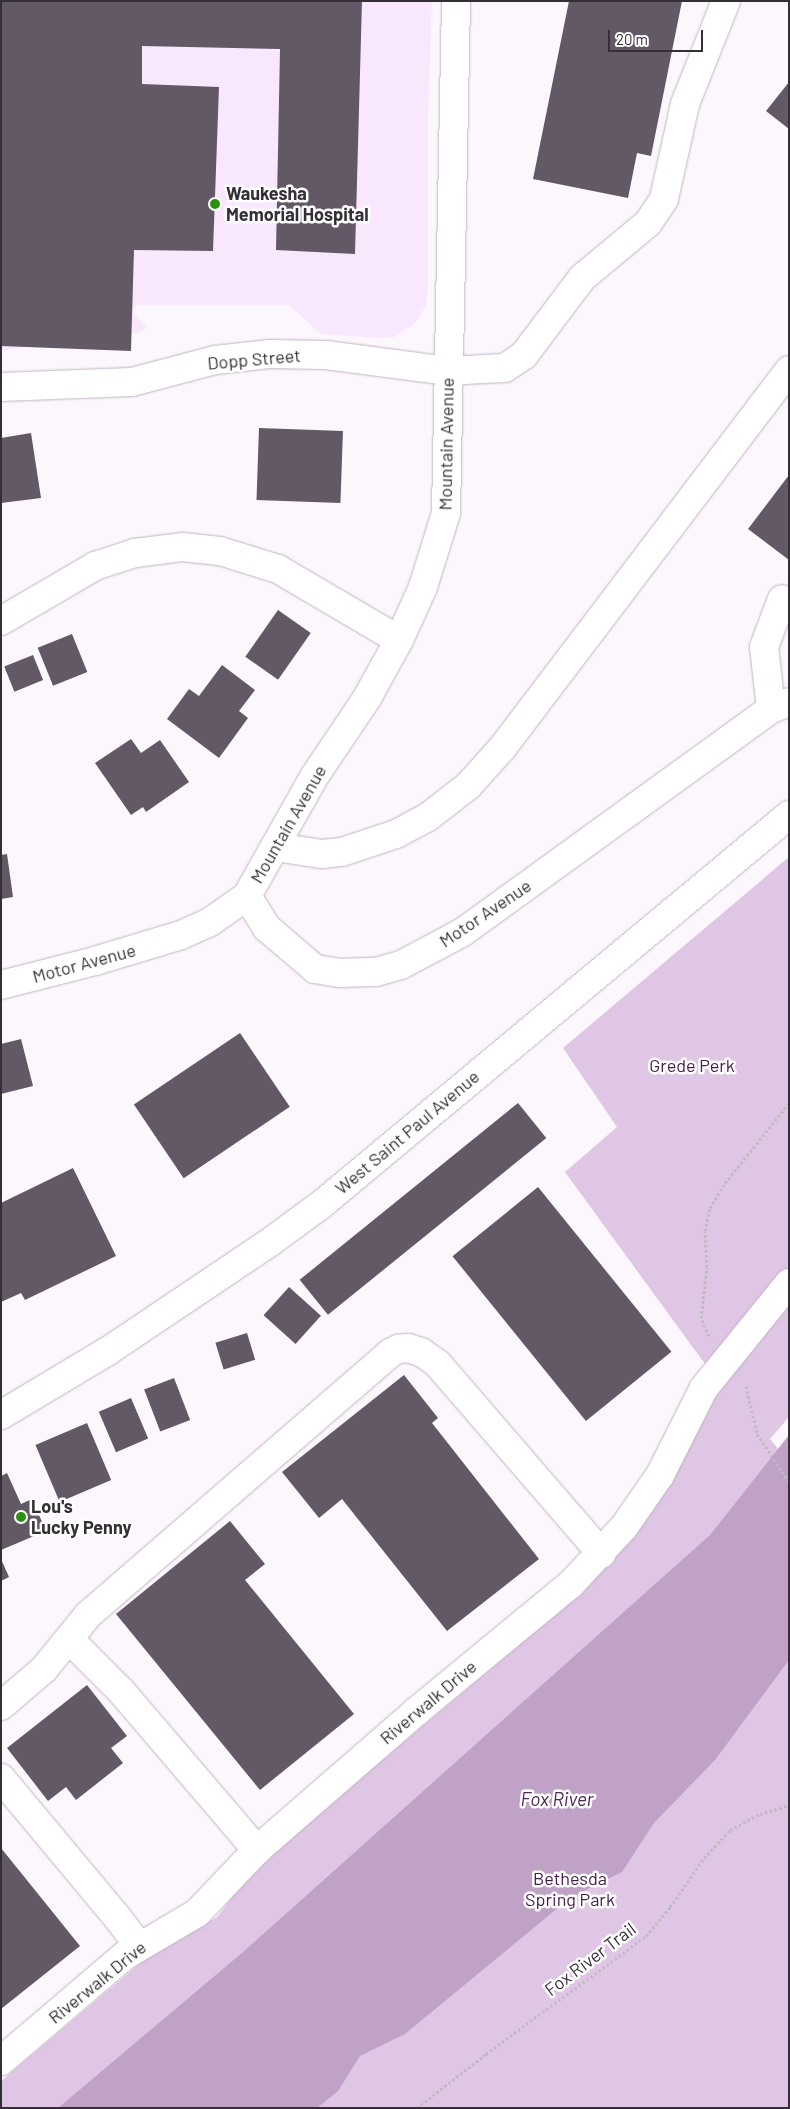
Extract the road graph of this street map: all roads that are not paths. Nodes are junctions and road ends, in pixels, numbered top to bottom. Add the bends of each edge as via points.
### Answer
1 (456, 1) edge
2 (726, 1) edge
3 (789, 370) edge
4 (447, 371) junction
5 (1, 387) edge
6 (782, 599) dead end
7 (1, 621) edge
8 (399, 640) junction
9 (780, 706) edge
10 (789, 815) edge
11 (275, 847) junction
12 (247, 896) junction
13 (1, 985) edge
14 (789, 1283) edge
15 (1, 1415) edge
16 (602, 1554) junction
17 (69, 1639) junction
18 (1, 1706) edge
19 (1, 1778) edge
20 (257, 1850) junction
21 (139, 1946) junction
22 (1, 2061) edge

1 - 4 street, Mountain Avenue
2 - 4 street, Dopp Street via 684,104 664,199 648,223 582,278 524,355 505,368
3 - 11 street via 504,747 468,786 428,817 396,834 342,852 322,854
4 - 5 street, Dopp Street via 326,355 270,354 215,360 132,382
4 - 8 street, Mountain Avenue via 446,513 423,587
6 - 9 street via 764,647
7 - 8 street via 96,566 135,553 182,547 220,551 278,569
8 - 11 street, Mountain Avenue via 367,698 314,777
9 - 12 street, Motor Avenue via 463,932 402,965 376,972 341,973 315,969 267,928
10 - 15 street, West Saint Paul Avenue via 315,1209 108,1351
11 - 12 street, Mountain Avenue
12 - 13 street, Motor Avenue via 210,922 181,935
14 - 16 street, Riverwalk Drive via 704,1388 660,1475
16 - 17 street via 437,1363 420,1352 398,1349 88,1615
16 - 20 street, Riverwalk Drive via 571,1584 418,1710
17 - 18 street via 38,1676
17 - 20 street via 122,1692
19 - 21 street
20 - 21 street, Riverwalk Drive via 197,1913
21 - 22 street, Riverwalk Drive

